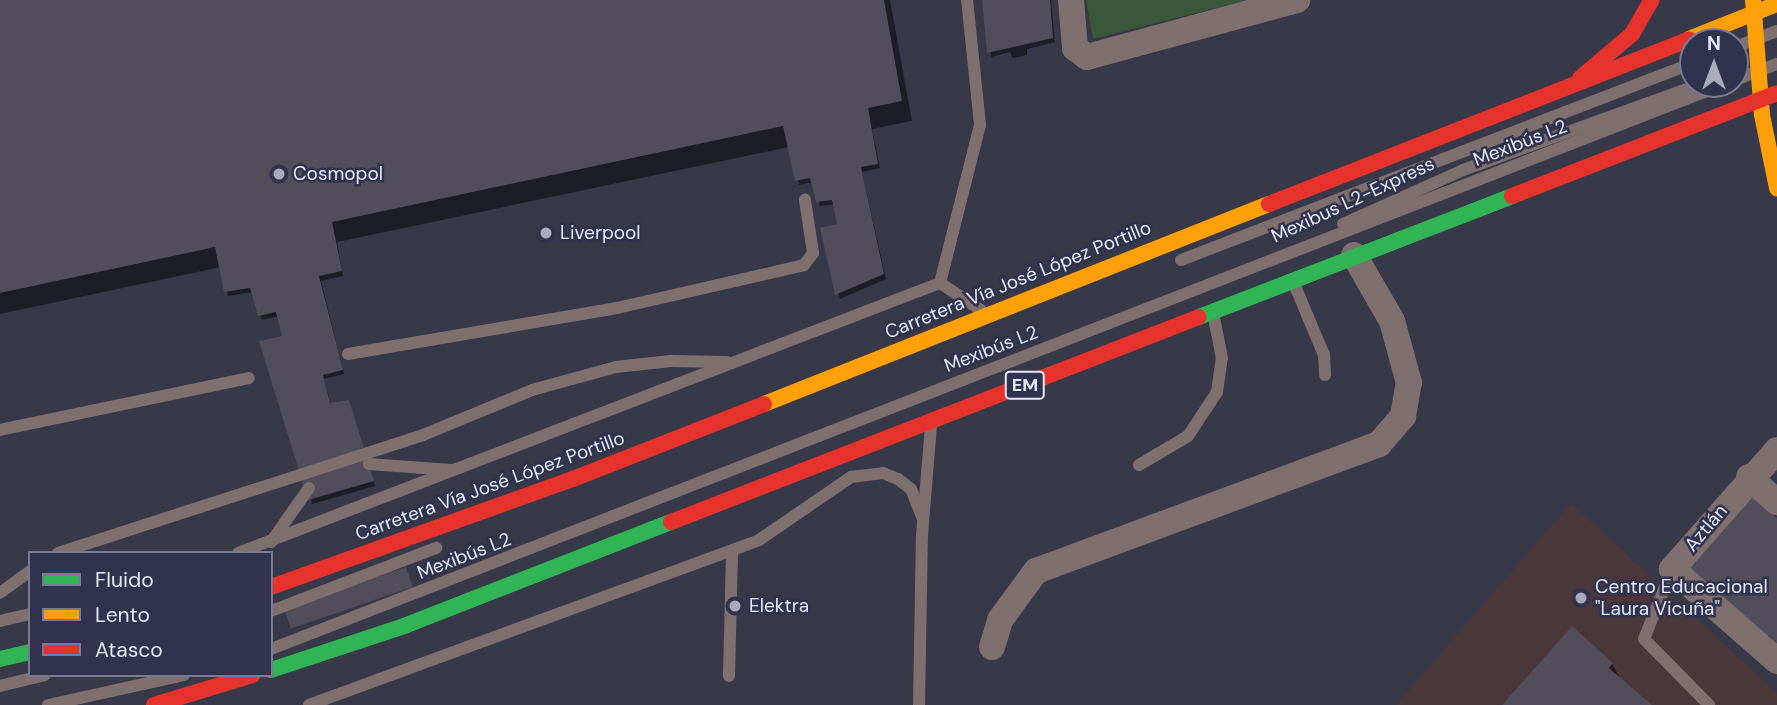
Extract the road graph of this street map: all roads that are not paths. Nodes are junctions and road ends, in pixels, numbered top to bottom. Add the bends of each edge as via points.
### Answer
1 (967, 0) edge
2 (1070, 0) edge
3 (1297, 0) edge
4 (1652, 0) edge
5 (1777, 4) edge
6 (1755, 6) edge
7 (1777, 32) edge
8 (1758, 39) junction
9 (1749, 42) edge
10 (1777, 64) edge
11 (1679, 67) edge
12 (1758, 72) junction
13 (1749, 74) edge
14 (1580, 78) junction
15 (1679, 92) edge
16 (1777, 93) edge
17 (1689, 98) edge
18 (1760, 99) junction
19 (1777, 188) edge
20 (805, 200) dead end
21 (1354, 255) junction
22 (1173, 263) dead end
23 (1258, 265) junction
24 (1292, 279) junction
25 (940, 283) junction
26 (1213, 310) junction
27 (989, 315) junction
28 (348, 354) dead end
29 (734, 362) junction
30 (1325, 375) dead end
31 (249, 378) dead end
32 (931, 422) junction
33 (0, 430) edge
34 (1777, 450) edge
35 (854, 452) junction
36 (369, 464) dead end
37 (1139, 465) dead end
38 (455, 471) junction
39 (1749, 477) junction
40 (600, 485) dead end
41 (837, 486) junction
42 (309, 488) dead end
43 (573, 495) dead end
44 (1777, 502) edge
45 (923, 519) junction
46 (456, 540) dead end
47 (271, 543) junction
48 (732, 550) junction
49 (64, 551) edge
50 (245, 551) edge
51 (1672, 569) junction
52 (28, 572) edge
53 (273, 586) edge
54 (0, 593) edge
55 (273, 610) edge
56 (28, 614) edge
57 (0, 621) edge
58 (992, 647) dead end
59 (273, 648) edge
60 (28, 652) edge
61 (0, 659) edge
62 (1777, 661) edge
63 (273, 669) edge
64 (729, 676) dead end
65 (37, 677) edge
66 (175, 677) edge
67 (246, 677) edge
68 (0, 686) edge
69 (48, 705) edge
70 (154, 705) edge
71 (309, 705) edge
72 (919, 705) edge
73 (1709, 705) edge

1 - 25 lane via 980,125
2 - 3 street via 1079,54 1087,57
4 - 14 main road via 1632,34
5 - 6 main road, Carretera Vía José López Portillo
6 - 8 main road
6 - 14 main road, Carretera Vía José López Portillo
7 - 8 lane
8 - 9 lane
8 - 12 main road
10 - 12 lane
11 - 22 lane, Mexibús L2
12 - 13 lane
12 - 18 main road
14 - 27 main road, Carretera Vía José López Portillo
15 - 23 lane, Mexibus L2-Express via 1463,170
16 - 18 main road, EM
17 - 23 lane, Mexibús L2
18 - 19 main road
18 - 21 main road, EM
20 - 28 lane via 813,253 804,265 617,308
21 - 24 main road, EM
21 - 58 street via 1392,321 1409,383 1404,416 1379,444 1036,571 1000,620
23 - 59 lane, Mexibús L2
24 - 26 main road, EM
24 - 30 lane via 1320,345
25 - 27 lane
25 - 29 lane
26 - 32 main road, EM
26 - 37 lane via 1223,358 1217,392 1188,436
27 - 53 main road, Carretera Vía José López Portillo via 573,479
29 - 38 lane
29 - 49 lane via 671,360 616,367 532,390 423,435
31 - 33 lane
32 - 35 main road, EM
32 - 45 lane
34 - 39 street, Aztlán
35 - 41 lane
35 - 63 main road, EM via 404,626
36 - 38 lane
38 - 47 lane
39 - 44 street
39 - 51 street, Aztlán
40 - 43 lane
41 - 45 lane via 866,472 883,473 911,489
41 - 48 lane via 759,540
42 - 47 lane
45 - 72 lane
46 - 55 lane, Mexibús L2
47 - 50 lane
48 - 64 lane
48 - 71 lane
51 - 62 street, Aztlán
51 - 73 lane via 1644,639
52 - 54 lane
56 - 57 lane
60 - 61 main road
65 - 68 lane
66 - 69 lane
67 - 70 main road

